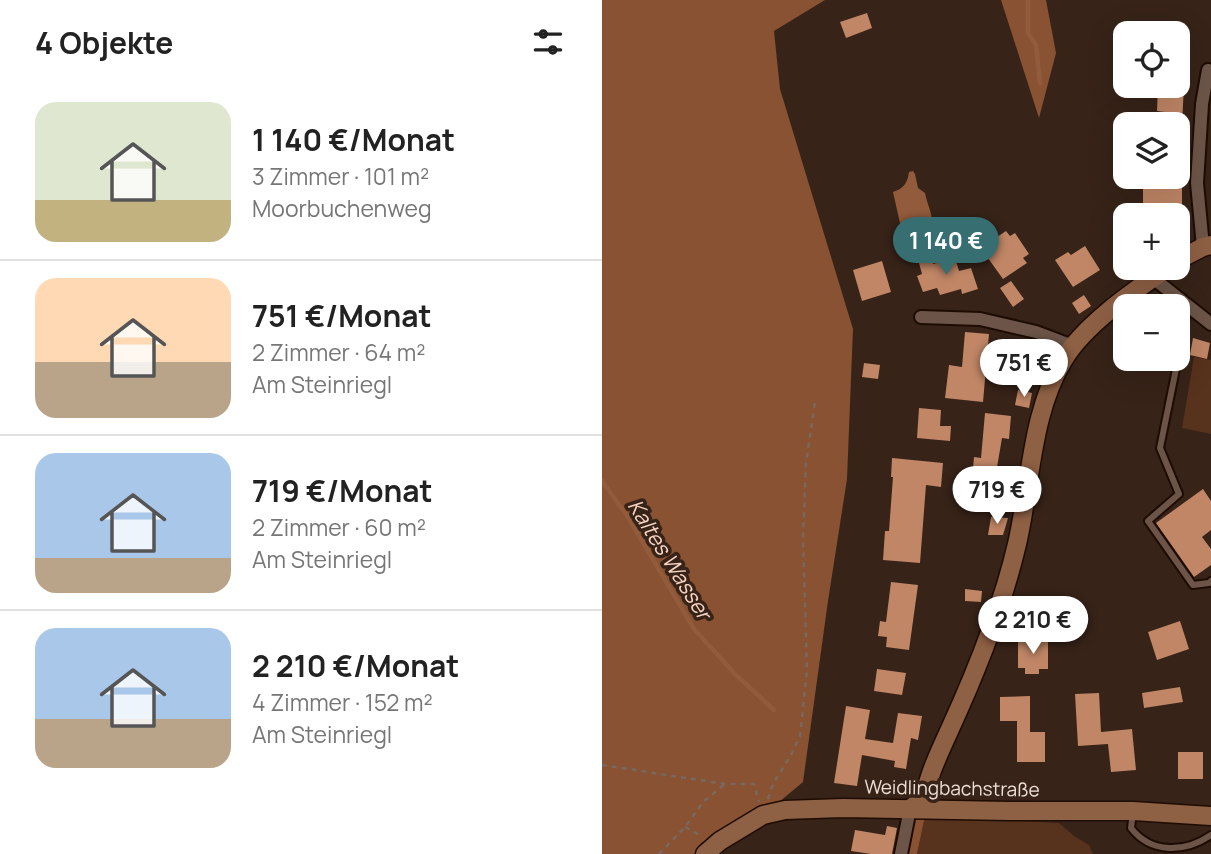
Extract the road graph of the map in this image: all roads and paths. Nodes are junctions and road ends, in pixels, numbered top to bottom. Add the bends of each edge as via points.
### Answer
1 (1208, 70) dead end
2 (1207, 246) edge
3 (1190, 254) edge
4 (1151, 280) edge
5 (1166, 280) edge
6 (1177, 294) edge
7 (1190, 308) edge
8 (921, 317) dead end
9 (1211, 324) edge
10 (1073, 346) junction
11 (1176, 371) edge
12 (815, 402) dead end
13 (1211, 581) edge
14 (602, 765) edge
15 (725, 783) junction
16 (910, 809) junction
17 (1133, 811) junction
18 (763, 815) junction
19 (1211, 816) edge
20 (1211, 835) edge
21 (659, 854) edge
22 (705, 854) edge
23 (901, 854) edge

1 - 2 street via 1197,183
2 - 3 street
4 - 10 street
5 - 6 street
7 - 9 street
8 - 10 street via 980,319
10 - 16 street via 1050,387 1040,421 1018,541 993,624 921,800
11 - 13 lane via 1160,447 1179,494 1148,521 1193,585
12 - 18 path via 806,463 807,670 800,736 773,783
14 - 15 path
15 - 18 path via 754,784
15 - 21 path
16 - 17 street, Weidlingbachstraße
16 - 18 street, Weidlingbachstraße via 785,810
16 - 23 street
17 - 19 street, Weidlingbachstraße
17 - 20 lane via 1131,828 1151,846 1178,848
18 - 22 street, Weidlingbachstraße

